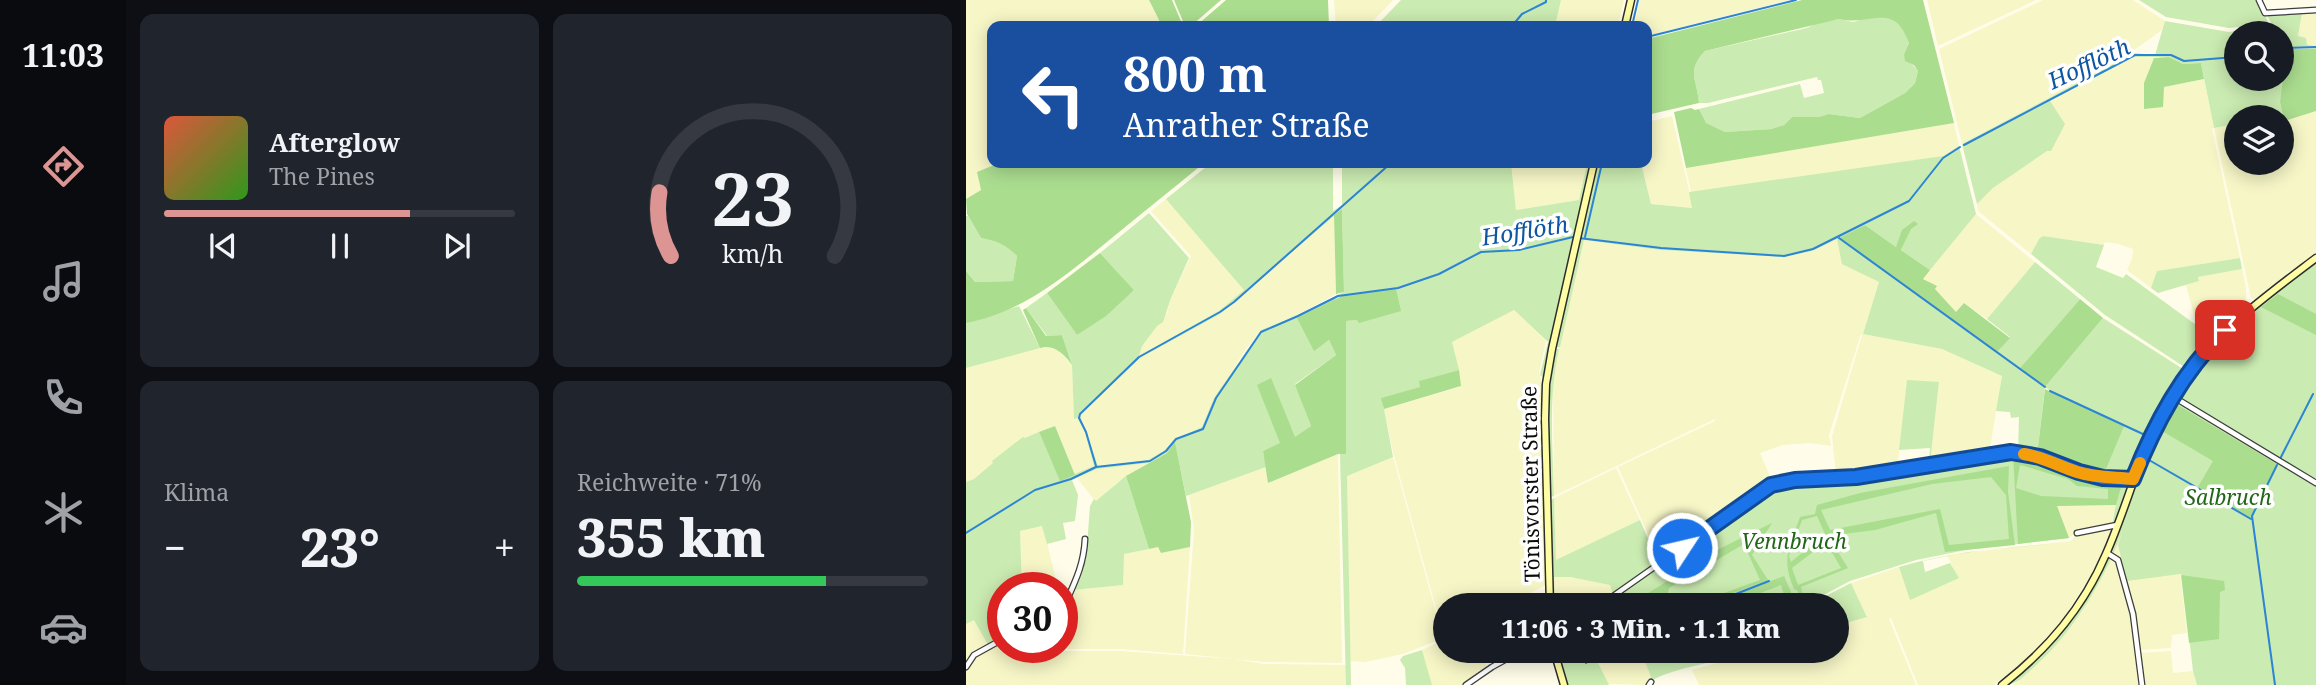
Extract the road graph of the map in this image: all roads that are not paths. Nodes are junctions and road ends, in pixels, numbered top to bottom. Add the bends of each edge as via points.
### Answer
1 (1631, 0) edge
2 (2259, 0) edge
3 (2316, 10) edge
4 (1626, 21) edge
5 (1593, 168) edge
6 (2316, 258) edge
7 (2172, 396) junction
8 (2133, 479) junction
9 (2316, 483) edge
10 (2117, 525) junction
11 (2077, 533) dead end
12 (1085, 539) dead end
13 (2107, 553) junction
14 (1078, 575) edge
15 (1550, 593) edge
16 (1618, 593) edge
17 (987, 648) edge
18 (1499, 663) edge
19 (1558, 663) edge
20 (966, 667) edge
21 (1466, 685) edge
22 (1564, 685) edge
23 (2002, 685) edge
24 (2142, 685) edge

1 - 4 main road
2 - 3 street via 2265,13
5 - 15 main road, Tönisvorster Straße via 1549,362 1545,399
6 - 7 main road via 2225,330
7 - 8 main road
7 - 9 street
8 - 10 main road
8 - 16 street via 2103,478 2011,452 1856,477 1771,485
10 - 11 street
10 - 13 main road
12 - 14 street
13 - 23 main road via 2074,614
13 - 24 street via 2121,568 2133,614
17 - 20 street
18 - 21 street
19 - 22 main road

